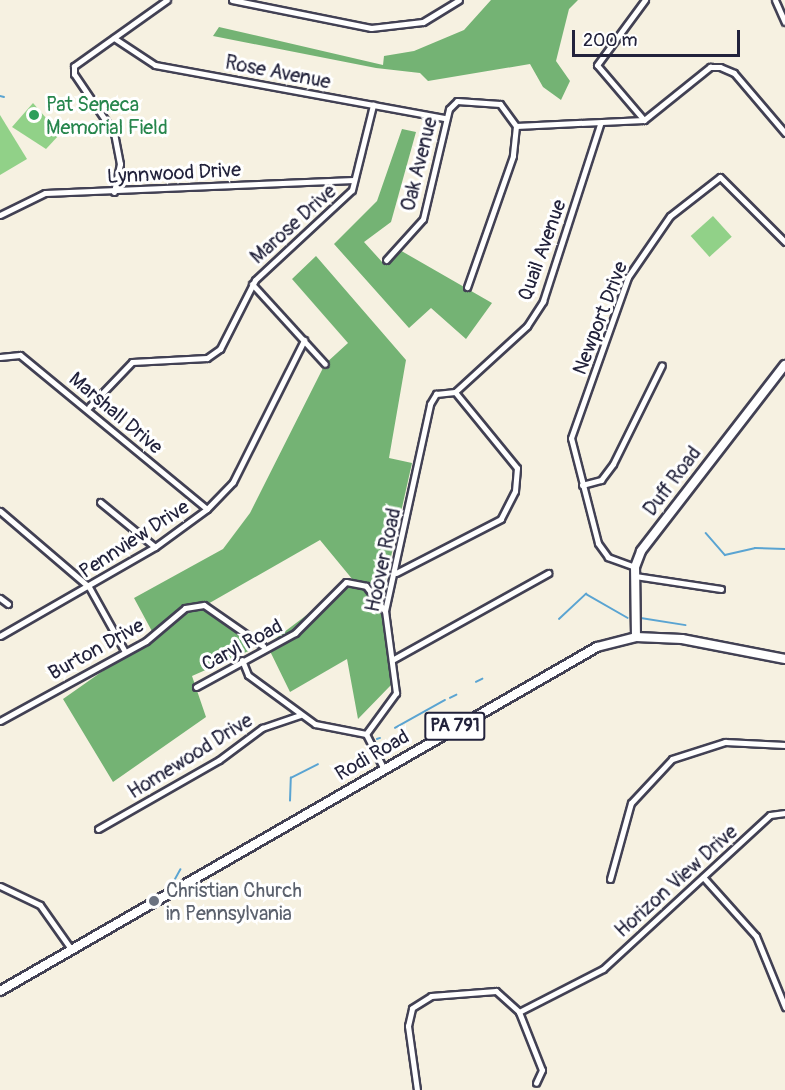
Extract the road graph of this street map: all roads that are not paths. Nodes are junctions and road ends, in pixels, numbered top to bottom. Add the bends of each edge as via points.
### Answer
1 (167, 0) edge
2 (232, 0) edge
3 (459, 0) edge
4 (645, 0) edge
5 (775, 0) edge
6 (785, 22) edge
7 (114, 38) junction
8 (373, 105) junction
9 (444, 118) junction
10 (644, 120) junction
11 (600, 124) junction
12 (516, 126) junction
13 (785, 133) edge
14 (354, 180) junction
15 (114, 192) junction
16 (0, 215) edge
17 (785, 242) edge
18 (386, 260) dead end
19 (252, 284) junction
20 (467, 287) dead end
21 (304, 340) junction
22 (0, 357) edge
23 (325, 364) dead end
24 (662, 365) dead end
25 (785, 365) edge
26 (455, 392) junction
27 (89, 407) junction
28 (582, 485) junction
29 (100, 502) dead end
30 (207, 509) junction
31 (0, 511) edge
32 (155, 548) junction
33 (635, 567) junction
34 (396, 573) junction
35 (548, 573) dead end
36 (635, 576) junction
37 (89, 587) junction
38 (721, 589) dead end
39 (0, 598) edge
40 (8, 604) dead end
41 (385, 612) junction
42 (0, 636) edge
43 (636, 637) junction
44 (263, 646) junction
45 (124, 650) junction
46 (785, 658) edge
47 (242, 660) junction
48 (392, 660) junction
49 (196, 687) dead end
50 (300, 715) junction
51 (0, 720) edge
52 (366, 734) junction
53 (785, 745) edge
54 (383, 768) junction
55 (785, 813) edge
56 (98, 829) dead end
57 (703, 877) junction
58 (610, 879) dead end
59 (0, 886) edge
60 (71, 949) junction
61 (0, 992) edge
62 (785, 1007) edge
63 (519, 1012) junction
64 (536, 1083) dead end
65 (417, 1090) edge

1 - 7 street
2 - 3 street via 371,28 423,22
4 - 10 street via 597,65
5 - 6 street
7 - 8 street, Rose Avenue via 155,65
7 - 15 street via 81,59 74,74 114,133 120,164
8 - 9 street, Rose Avenue
8 - 14 street, Marose Drive
9 - 12 street, Oak Avenue via 457,101 484,101 500,104
9 - 18 street, Oak Avenue via 423,219
10 - 11 street
10 - 13 street via 710,67 720,67 734,73
11 - 12 street
11 - 26 street, Quail Avenue via 543,301 527,326
12 - 20 street via 513,156
14 - 15 street, Lynnwood Drive
14 - 19 street, Marose Drive via 348,196
15 - 16 street, Lynnwood Drive via 45,193
17 - 28 street, Newport Drive via 720,177 670,216 628,277 571,438
19 - 21 street
19 - 27 street, Marose Drive via 216,352 207,357 132,362
21 - 23 street
21 - 30 street, Pennview Drive via 232,482
22 - 27 street, Marshall Drive via 20,355
24 - 28 street via 614,464 601,480
25 - 33 street, Duff Road via 706,463
26 - 34 street, Hoover Road via 446,391 430,404
26 - 34 street via 517,468 515,491 501,519
27 - 30 street, Marshall Drive
28 - 33 street, Newport Drive via 602,550
29 - 32 street
30 - 32 street, Pennview Drive
31 - 37 street
32 - 37 street, Pennview Drive
33 - 36 street
34 - 41 street, Hoover Road
35 - 48 street
36 - 38 street
36 - 43 street
37 - 42 street, Pennview Drive
37 - 45 street
39 - 40 street
41 - 44 street, Caryl Road via 372,592 353,580 333,591 295,633
41 - 48 street, Hoover Road
43 - 46 main road, Rodi Road / PA 791 via 682,639
43 - 54 main road, Rodi Road / PA 791 via 572,659
44 - 45 street, Burton Drive via 204,604 184,608 146,641
44 - 47 street, Caryl Road
45 - 51 street, Burton Drive
47 - 49 street, Caryl Road
47 - 50 street via 248,675
48 - 52 street, Hoover Road via 396,693
50 - 52 street via 329,729
50 - 56 street, Homewood Drive via 262,728 219,760
52 - 54 street
53 - 58 street via 725,742 672,759 631,803
54 - 60 main road, Rodi Road / PA 791
55 - 57 street, Horizon View Drive via 771,815
57 - 62 street via 756,936
57 - 63 street, Horizon View Drive via 603,969
59 - 60 street via 40,905
60 - 61 main road, Rodi Road / PA 791
63 - 64 street via 542,1070
63 - 65 street via 496,992 431,996 412,1008 408,1026

